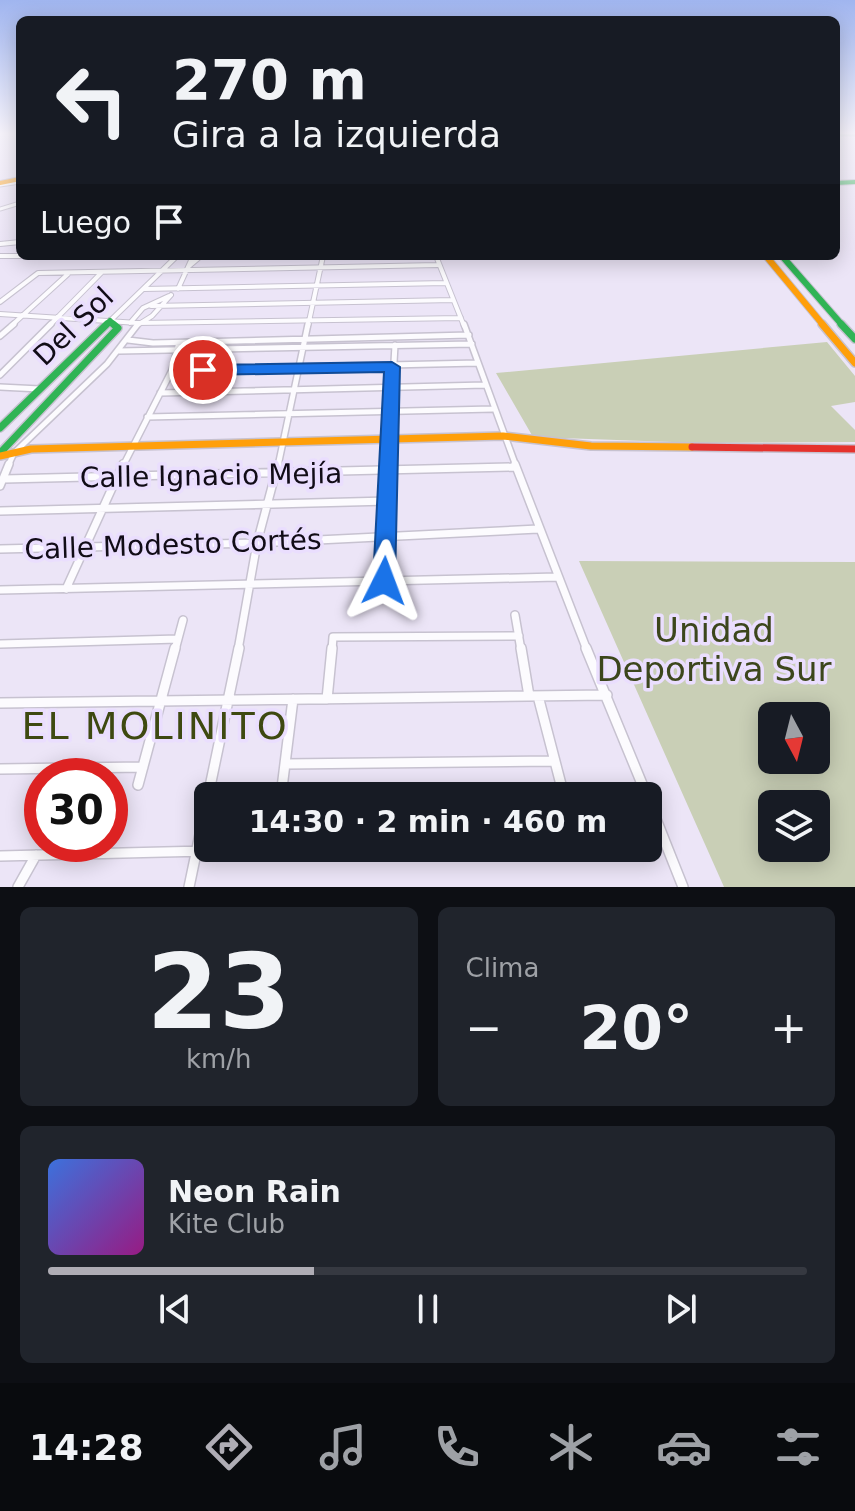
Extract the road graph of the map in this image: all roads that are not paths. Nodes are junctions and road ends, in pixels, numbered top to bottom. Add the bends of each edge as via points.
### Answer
1 (173, 260) edge
2 (322, 260) edge
3 (437, 260) edge
4 (769, 260) edge
5 (786, 260) edge
6 (187, 264) edge
7 (438, 265) junction
8 (320, 269) junction
9 (161, 271) junction
10 (69, 273) junction
11 (101, 273) junction
12 (446, 283) junction
13 (316, 285) junction
14 (179, 288) junction
15 (144, 289) junction
16 (171, 295) junction
17 (453, 300) junction
18 (0, 302) edge
19 (312, 303) junction
20 (163, 305) junction
21 (151, 306) junction
22 (0, 314) edge
23 (22, 316) junction
24 (57, 318) junction
25 (461, 318) junction
26 (110, 321) junction
27 (308, 321) junction
28 (130, 323) junction
29 (138, 323) junction
30 (469, 335) junction
31 (0, 336) edge
32 (855, 339) edge
33 (128, 340) junction
34 (153, 343) junction
35 (303, 343) junction
36 (472, 344) junction
37 (178, 345) junction
38 (395, 345) junction
39 (162, 348) junction
40 (119, 351) junction
41 (478, 363) junction
42 (855, 363) edge
43 (392, 367) junction
44 (172, 370) junction
45 (297, 370) junction
46 (0, 375) edge
47 (485, 385) junction
48 (0, 387) edge
49 (40, 389) junction
50 (390, 389) junction
51 (293, 391) junction
52 (160, 393) junction
53 (493, 409) junction
54 (390, 413) junction
55 (288, 415) junction
56 (147, 417) junction
57 (0, 428) edge
58 (503, 436) junction
59 (391, 440) junction
60 (283, 443) junction
61 (132, 446) junction
62 (855, 449) edge
63 (14, 453) junction
64 (0, 454) edge
65 (514, 467) junction
66 (389, 471) junction
67 (276, 474) junction
68 (117, 477) junction
69 (2, 483) edge
70 (388, 501) junction
71 (265, 506) junction
72 (0, 511) edge
73 (102, 511) junction
74 (538, 529) junction
75 (386, 538) junction
76 (257, 543) junction
77 (85, 547) junction
78 (0, 549) edge
79 (557, 577) junction
80 (384, 581) junction
81 (252, 584) junction
82 (66, 589) junction
83 (0, 591) edge
84 (515, 615) dead end
85 (183, 620) dead end
86 (519, 636) junction
87 (178, 639) junction
88 (0, 644) edge
89 (607, 695) junction
90 (533, 696) junction
91 (293, 699) junction
92 (327, 699) junction
93 (226, 700) junction
94 (161, 701) junction
95 (0, 703) edge
96 (554, 761) junction
97 (285, 764) junction
98 (143, 767) junction
99 (0, 769) edge
100 (210, 782) edge
101 (283, 782) edge
102 (560, 782) edge
103 (641, 782) edge
104 (138, 785) dead end
105 (662, 835) edge
106 (665, 842) joint
107 (194, 850) edge
108 (128, 852) edge
109 (24, 855) edge
110 (0, 856) edge
111 (194, 861) edge
112 (32, 862) edge
113 (18, 887) edge
114 (189, 887) edge
115 (683, 887) edge

1 - 9 street, Del Sol
2 - 8 street
3 - 7 street
4 - 42 main road
5 - 32 main road
6 - 8 street
6 - 9 street
6 - 14 street
7 - 8 street
7 - 12 street
8 - 13 street
9 - 11 street
9 - 15 street, Del Sol
10 - 11 street
10 - 18 street via 36,273
10 - 23 street
11 - 24 street
12 - 13 street
12 - 17 street
13 - 14 street
13 - 19 street
14 - 15 street
14 - 16 street
15 - 26 street, Del Sol
16 - 20 street
16 - 21 street
17 - 19 street
17 - 25 street
19 - 20 street
19 - 27 street
20 - 21 street
20 - 29 street
21 - 28 street via 137,312
22 - 23 street
23 - 24 street
23 - 31 street
24 - 26 street
24 - 46 street
25 - 27 street
25 - 30 street
26 - 28 street
26 - 49 main road, Del Sol
26 - 64 main road via 118,328
27 - 29 street
27 - 35 street
28 - 29 street
29 - 33 street
30 - 35 street
30 - 36 street
33 - 34 street
33 - 40 street
34 - 37 street
34 - 39 street
35 - 37 street
35 - 38 street
35 - 45 street
36 - 38 street
36 - 41 street
37 - 39 street
37 - 44 street
38 - 43 street
39 - 40 street
40 - 63 street
41 - 43 street
41 - 47 street
43 - 45 street
43 - 50 street
44 - 45 street
44 - 52 street
45 - 51 street
47 - 50 street
47 - 53 street
48 - 49 street
49 - 57 main road, Del Sol
50 - 51 street
50 - 54 street
51 - 52 street
51 - 55 street
52 - 56 street
53 - 54 street
53 - 58 street
54 - 55 street
54 - 59 street
55 - 56 street
55 - 60 street
56 - 61 street
58 - 59 main road
58 - 62 main road via 591,446
58 - 65 street
59 - 60 main road
59 - 66 street
60 - 61 main road
60 - 67 street
61 - 63 main road
61 - 68 street
63 - 64 main road
63 - 69 street
65 - 66 street, Calle Ignacio Mejía
65 - 74 street
66 - 67 street, Calle Ignacio Mejía
66 - 70 street
67 - 68 street, Calle Ignacio Mejía
67 - 71 street
68 - 69 street, Calle Ignacio Mejía
68 - 73 street
70 - 71 street
70 - 75 street
71 - 73 street
71 - 76 street
72 - 73 street
73 - 77 street
74 - 75 street, Calle Modesto Cortés
74 - 79 street
75 - 76 street, Calle Modesto Cortés
75 - 80 street
76 - 77 street, Calle Modesto Cortés
76 - 81 street
77 - 78 street, Calle Modesto Cortés
77 - 82 street
79 - 80 street
79 - 89 street
80 - 81 street
81 - 82 street
81 - 93 street
82 - 83 street
84 - 86 street
85 - 87 street
86 - 90 street
86 - 92 street via 333,637
87 - 88 street
87 - 94 street
89 - 90 street
89 - 103 street
90 - 92 street
90 - 96 street
91 - 92 street
91 - 93 street
91 - 97 street
93 - 94 street
93 - 100 street
94 - 95 street
94 - 98 street
96 - 97 street
96 - 102 street
97 - 101 street
98 - 99 street
98 - 104 street
105 - 106 street
106 - 115 street
107 - 108 street
109 - 110 street
111 - 114 street
112 - 113 street

